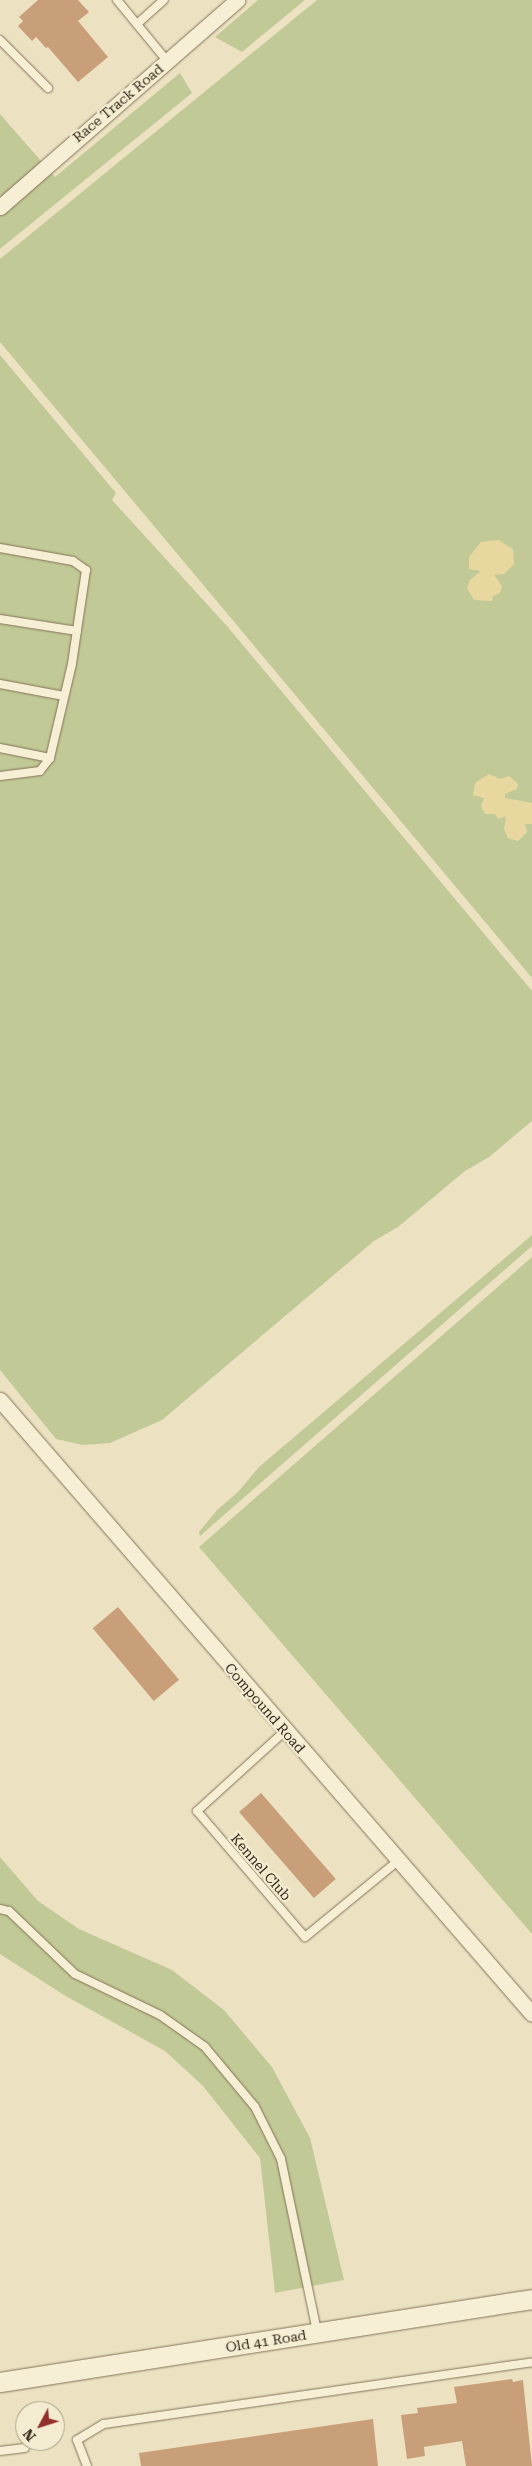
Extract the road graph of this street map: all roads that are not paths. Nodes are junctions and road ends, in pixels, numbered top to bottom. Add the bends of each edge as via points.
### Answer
1 (117, 0) edge
2 (164, 0) edge
3 (237, 0) edge
4 (137, 24) junction
5 (0, 40) edge
6 (168, 62) junction
7 (48, 88) dead end
8 (0, 207) edge
9 (0, 548) edge
10 (0, 619) edge
11 (77, 631) junction
12 (0, 684) edge
13 (64, 696) junction
14 (0, 748) edge
15 (50, 758) junction
16 (0, 776) edge
17 (0, 1400) edge
18 (285, 1731) junction
19 (398, 1860) junction
20 (0, 1909) edge
21 (532, 2014) edge
22 (532, 2299) edge
23 (318, 2334) junction
24 (532, 2362) edge
25 (0, 2382) edge
26 (15, 2449) edge
27 (0, 2451) edge
28 (87, 2466) edge

1 - 4 lane
2 - 4 lane
3 - 6 street, Race Track Road
4 - 6 lane
5 - 7 lane
6 - 8 street, Race Track Road via 89,126
9 - 11 lane via 73,561 86,570
10 - 11 lane
11 - 13 lane
12 - 13 lane
13 - 15 lane
14 - 15 lane
15 - 16 lane via 40,771
17 - 18 street, Compound Road
18 - 19 street, Compound Road
18 - 19 lane, Kennel Club via 197,1811 305,1938
19 - 21 street, Compound Road
20 - 23 lane via 9,1911 75,1974 160,2015 205,2047 255,2107 281,2159
22 - 23 street, Old 41 Road
23 - 25 street, Old 41 Road
24 - 28 lane via 104,2424 77,2440
26 - 27 lane

